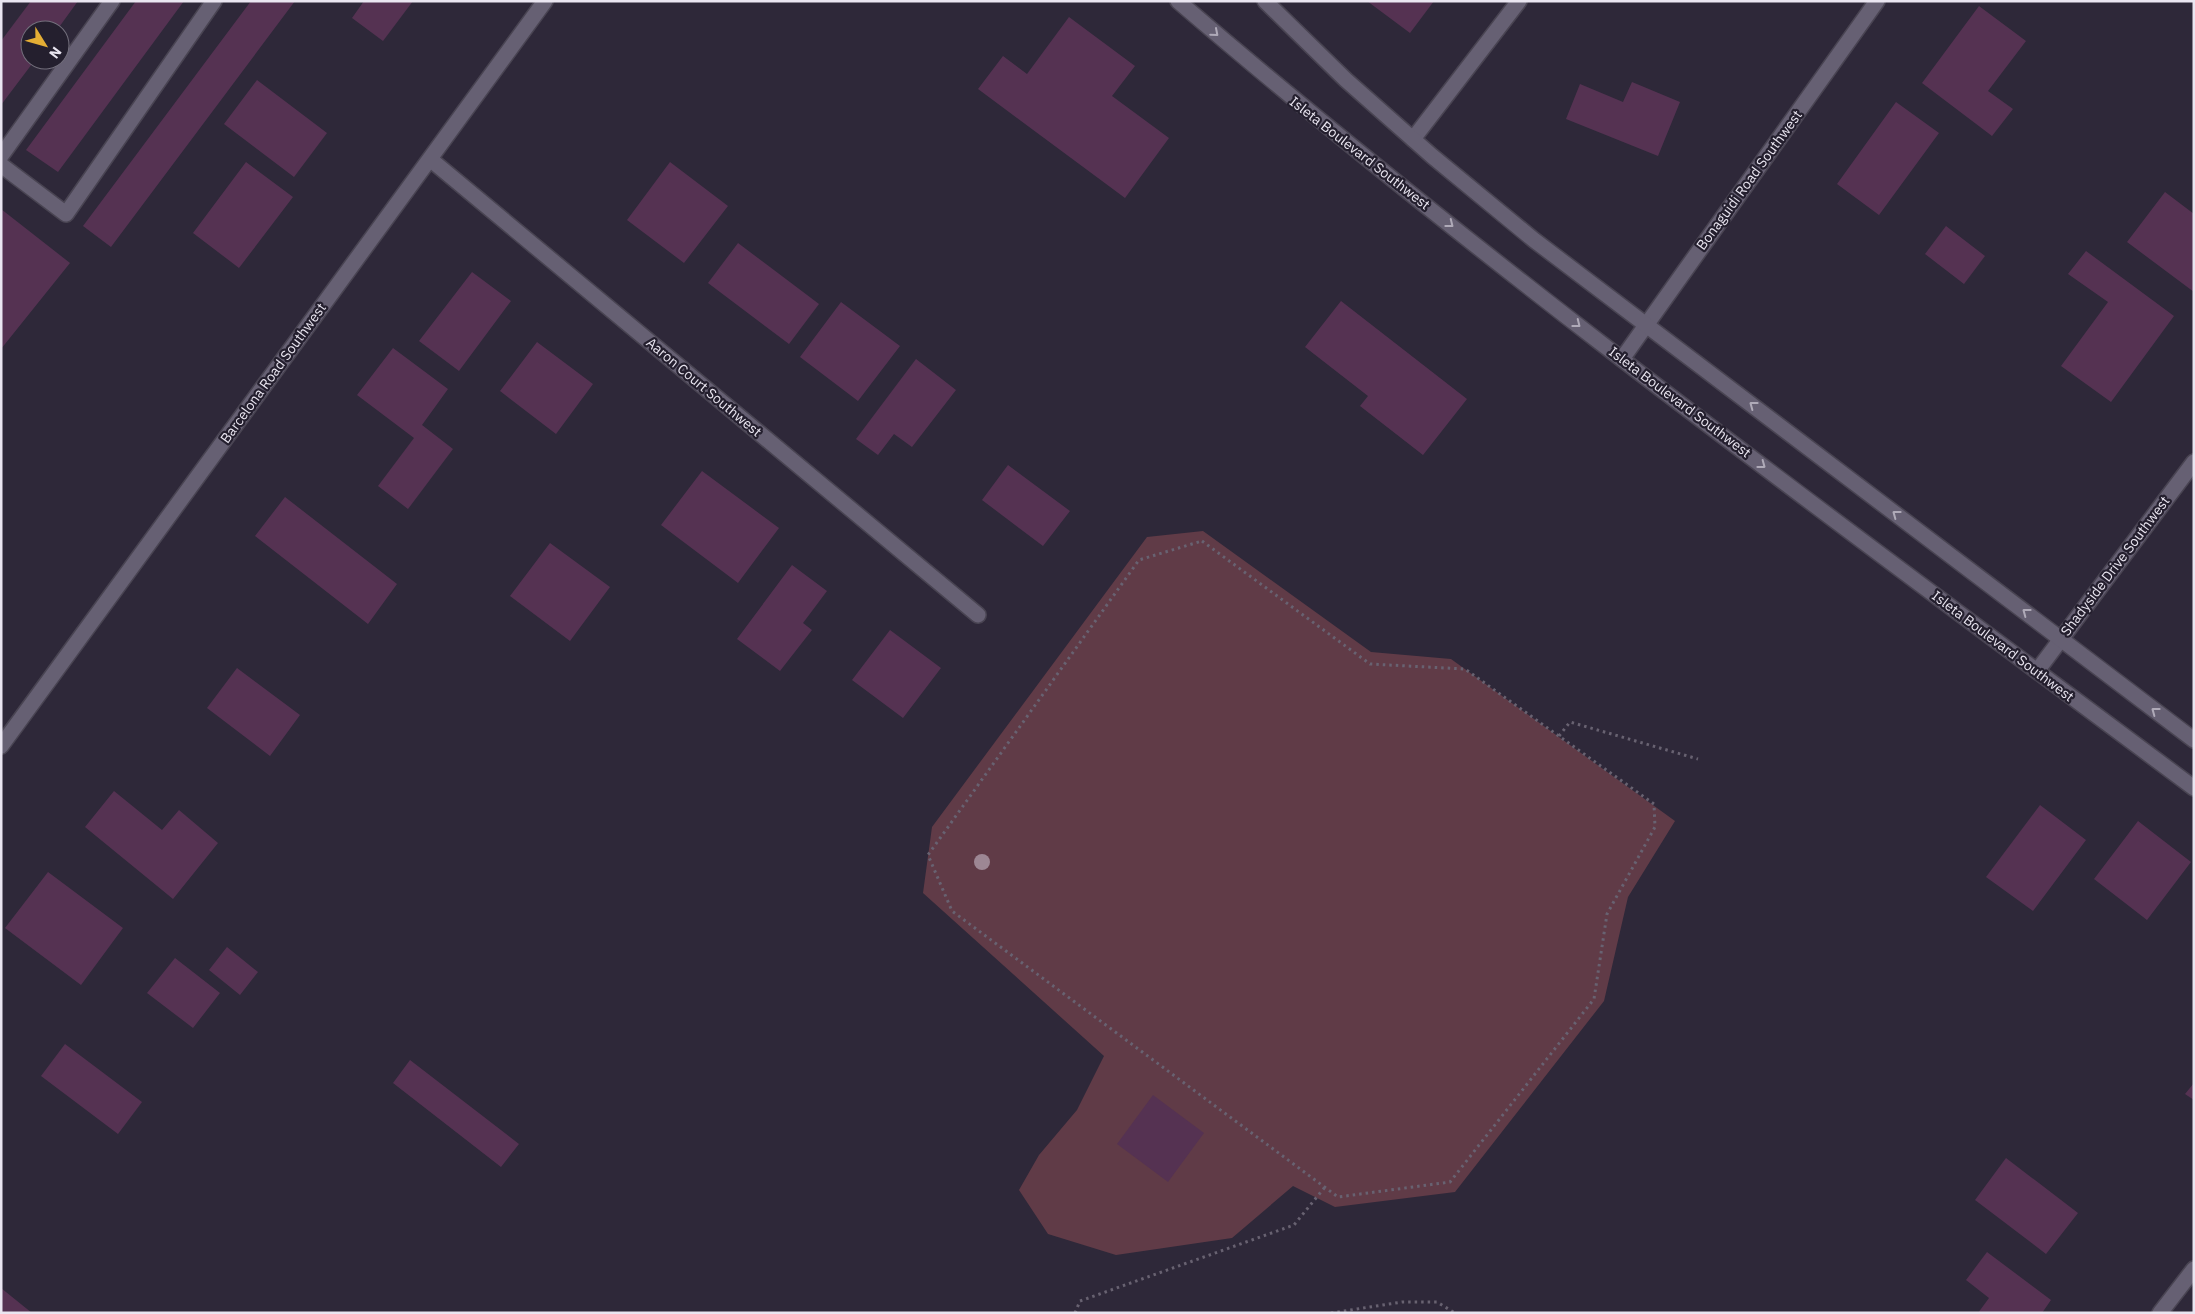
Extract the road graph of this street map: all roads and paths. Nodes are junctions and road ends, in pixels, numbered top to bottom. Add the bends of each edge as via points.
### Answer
1 (112, 1) edge
2 (214, 1) edge
3 (545, 1) edge
4 (1178, 1) edge
5 (1265, 1) edge
6 (1520, 1) edge
7 (1877, 1) edge
8 (1413, 139) junction
9 (1, 156) edge
10 (430, 159) junction
11 (1, 164) edge
12 (1646, 324) junction
13 (1622, 359) junction
14 (2194, 462) edge
15 (978, 615) dead end
16 (2061, 639) junction
17 (2037, 671) junction
18 (1559, 736) junction
19 (2194, 740) edge
20 (1, 746) edge
21 (1698, 759) dead end
22 (2194, 788) edge
23 (1325, 1187) junction
24 (2194, 1269) edge
25 (1075, 1313) edge
26 (1331, 1313) edge
27 (1455, 1313) edge
28 (2160, 1313) edge

1 - 9 main road
2 - 11 main road via 66,214
3 - 10 main road, Barcelona Road Southwest
4 -> 13 main road, Isleta Boulevard Southwest via 1288,96
5 - 8 main road via 1346,80
6 - 8 main road
7 - 12 main road, Bonaguidi Road Southwest
8 - 12 main road via 1534,240
10 - 15 main road, Aaron Court Southwest
10 - 20 main road, Barcelona Road Southwest
12 - 13 main road, Bonaguidi Road Southwest
16 -> 12 main road
13 -> 17 main road, Isleta Boulevard Southwest
14 - 16 main road, Shadyside Drive Southwest
16 - 17 main road, Shadyside Drive Southwest
19 -> 16 main road
17 - 22 main road, Isleta Boulevard Southwest
18 - 21 path via 1570,722
18 - 23 path via 1654,804 1655,827 1607,914 1594,999 1450,1182 1338,1197
18 - 23 path via 1465,669 1370,664 1202,541 1139,560 928,855 952,911
23 - 25 path via 1294,1225 1080,1301
24 - 28 main road
26 - 27 path via 1402,1302 1437,1302

